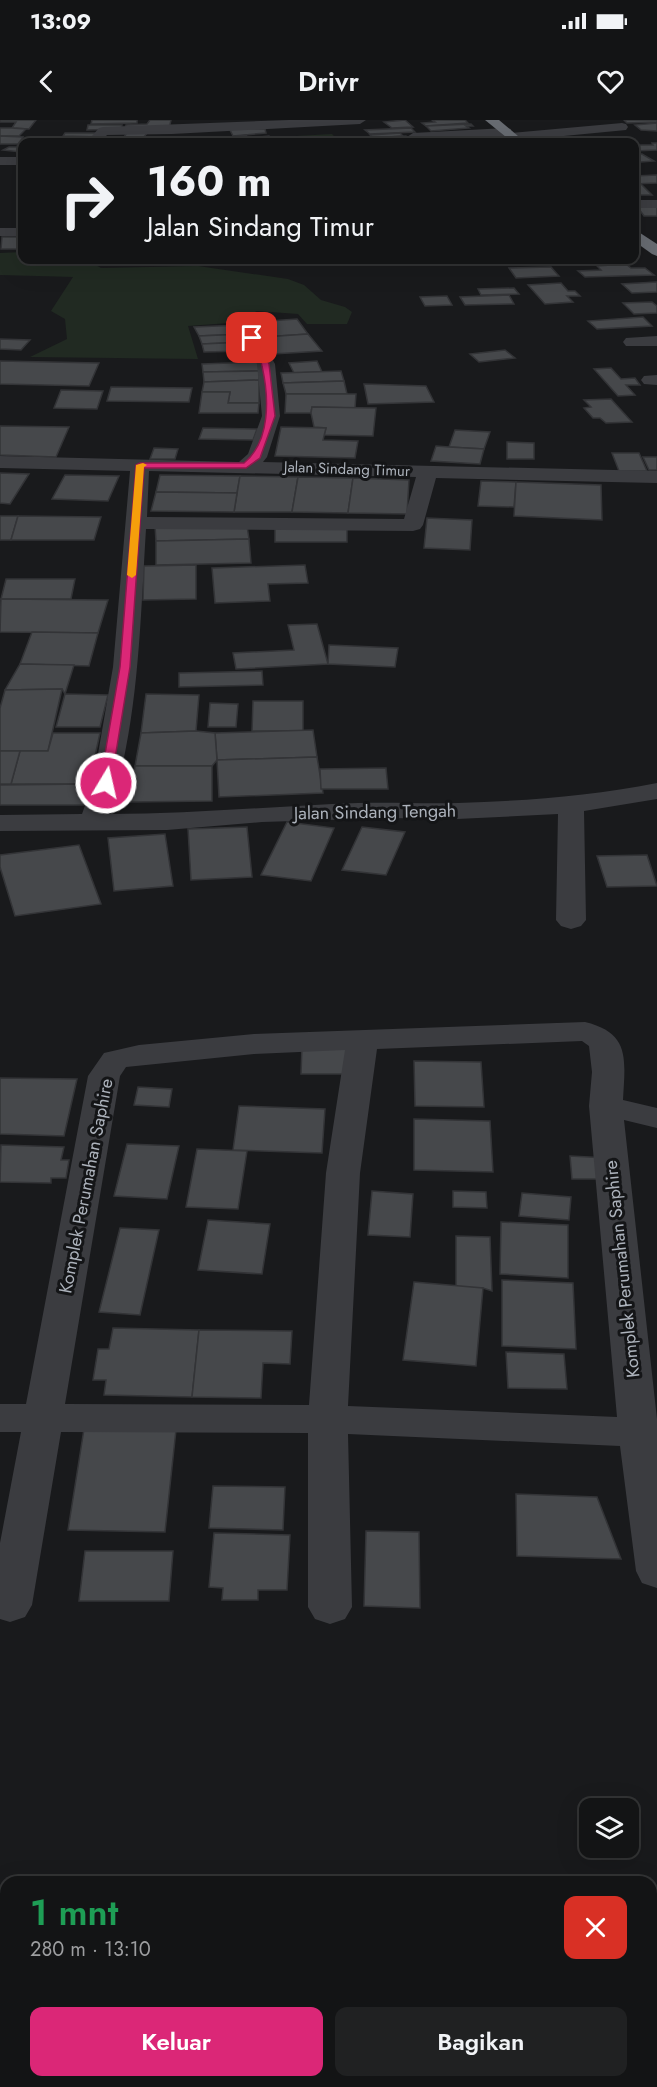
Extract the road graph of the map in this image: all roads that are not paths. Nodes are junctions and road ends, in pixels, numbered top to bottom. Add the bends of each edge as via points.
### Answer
1 (147, 120) edge
2 (360, 120) edge
3 (491, 120) edge
4 (269, 124) junction
5 (622, 127) dead end
6 (123, 131) junction
7 (556, 134) junction
8 (512, 137) edge
9 (98, 138) edge
10 (276, 138) edge
11 (414, 138) edge
12 (598, 138) edge
13 (0, 161) edge
14 (18, 161) edge
15 (639, 204) edge
16 (657, 204) edge
17 (0, 232) edge
18 (18, 232) edge
19 (639, 237) edge
20 (655, 248) edge
21 (252, 338) dead end
22 (657, 341) edge
23 (632, 342) dead end
24 (0, 462) edge
25 (140, 465) junction
26 (246, 466) junction
27 (428, 471) junction
28 (657, 477) edge
29 (136, 523) junction
30 (657, 791) edge
31 (571, 805) junction
32 (93, 821) junction
33 (0, 823) edge
34 (571, 920) dead end
35 (363, 1038) junction
36 (606, 1106) junction
37 (657, 1118) edge
38 (0, 1418) edge
39 (45, 1418) junction
40 (328, 1419) junction
41 (648, 1432) edge
42 (657, 1571) edge
43 (10, 1605) dead end
44 (330, 1607) dead end

1 - 6 street via 145,124 124,124
2 - 4 street
3 - 8 highway
4 - 6 street
4 - 10 street
5 - 7 street
6 - 9 street via 103,131
7 - 8 street
7 - 12 street
8 - 11 street
13 - 14 street
15 - 16 street
17 - 18 street
19 - 20 highway
21 - 26 street via 266,364 271,416 257,457
22 - 23 street
24 - 25 street, Jalan Sindang Timur
25 - 26 street, Jalan Sindang Timur
25 - 29 street
26 - 27 street, Jalan Sindang Timur
27 - 28 street, Jalan Sindang Timur
27 - 29 street via 413,525
29 - 32 street via 125,667 106,783
30 - 31 street, Jalan Sindang Tengah
31 - 32 street, Jalan Sindang Tengah via 262,814 167,822
31 - 34 street
32 - 33 street, Jalan Sindang Tengah
35 - 36 street, Komplek Perumahan Saphire via 585,1031 603,1041 608,1074
35 - 39 street, Komplek Perumahan Saphire via 254,1044 115,1060 104,1076
35 - 40 street via 343,1173
36 - 37 street
36 - 41 street, Komplek Perumahan Saphire
38 - 39 street
39 - 40 street
39 - 43 street, Komplek Perumahan Saphire
40 - 41 street
40 - 44 street
41 - 42 street, Komplek Perumahan Saphire

